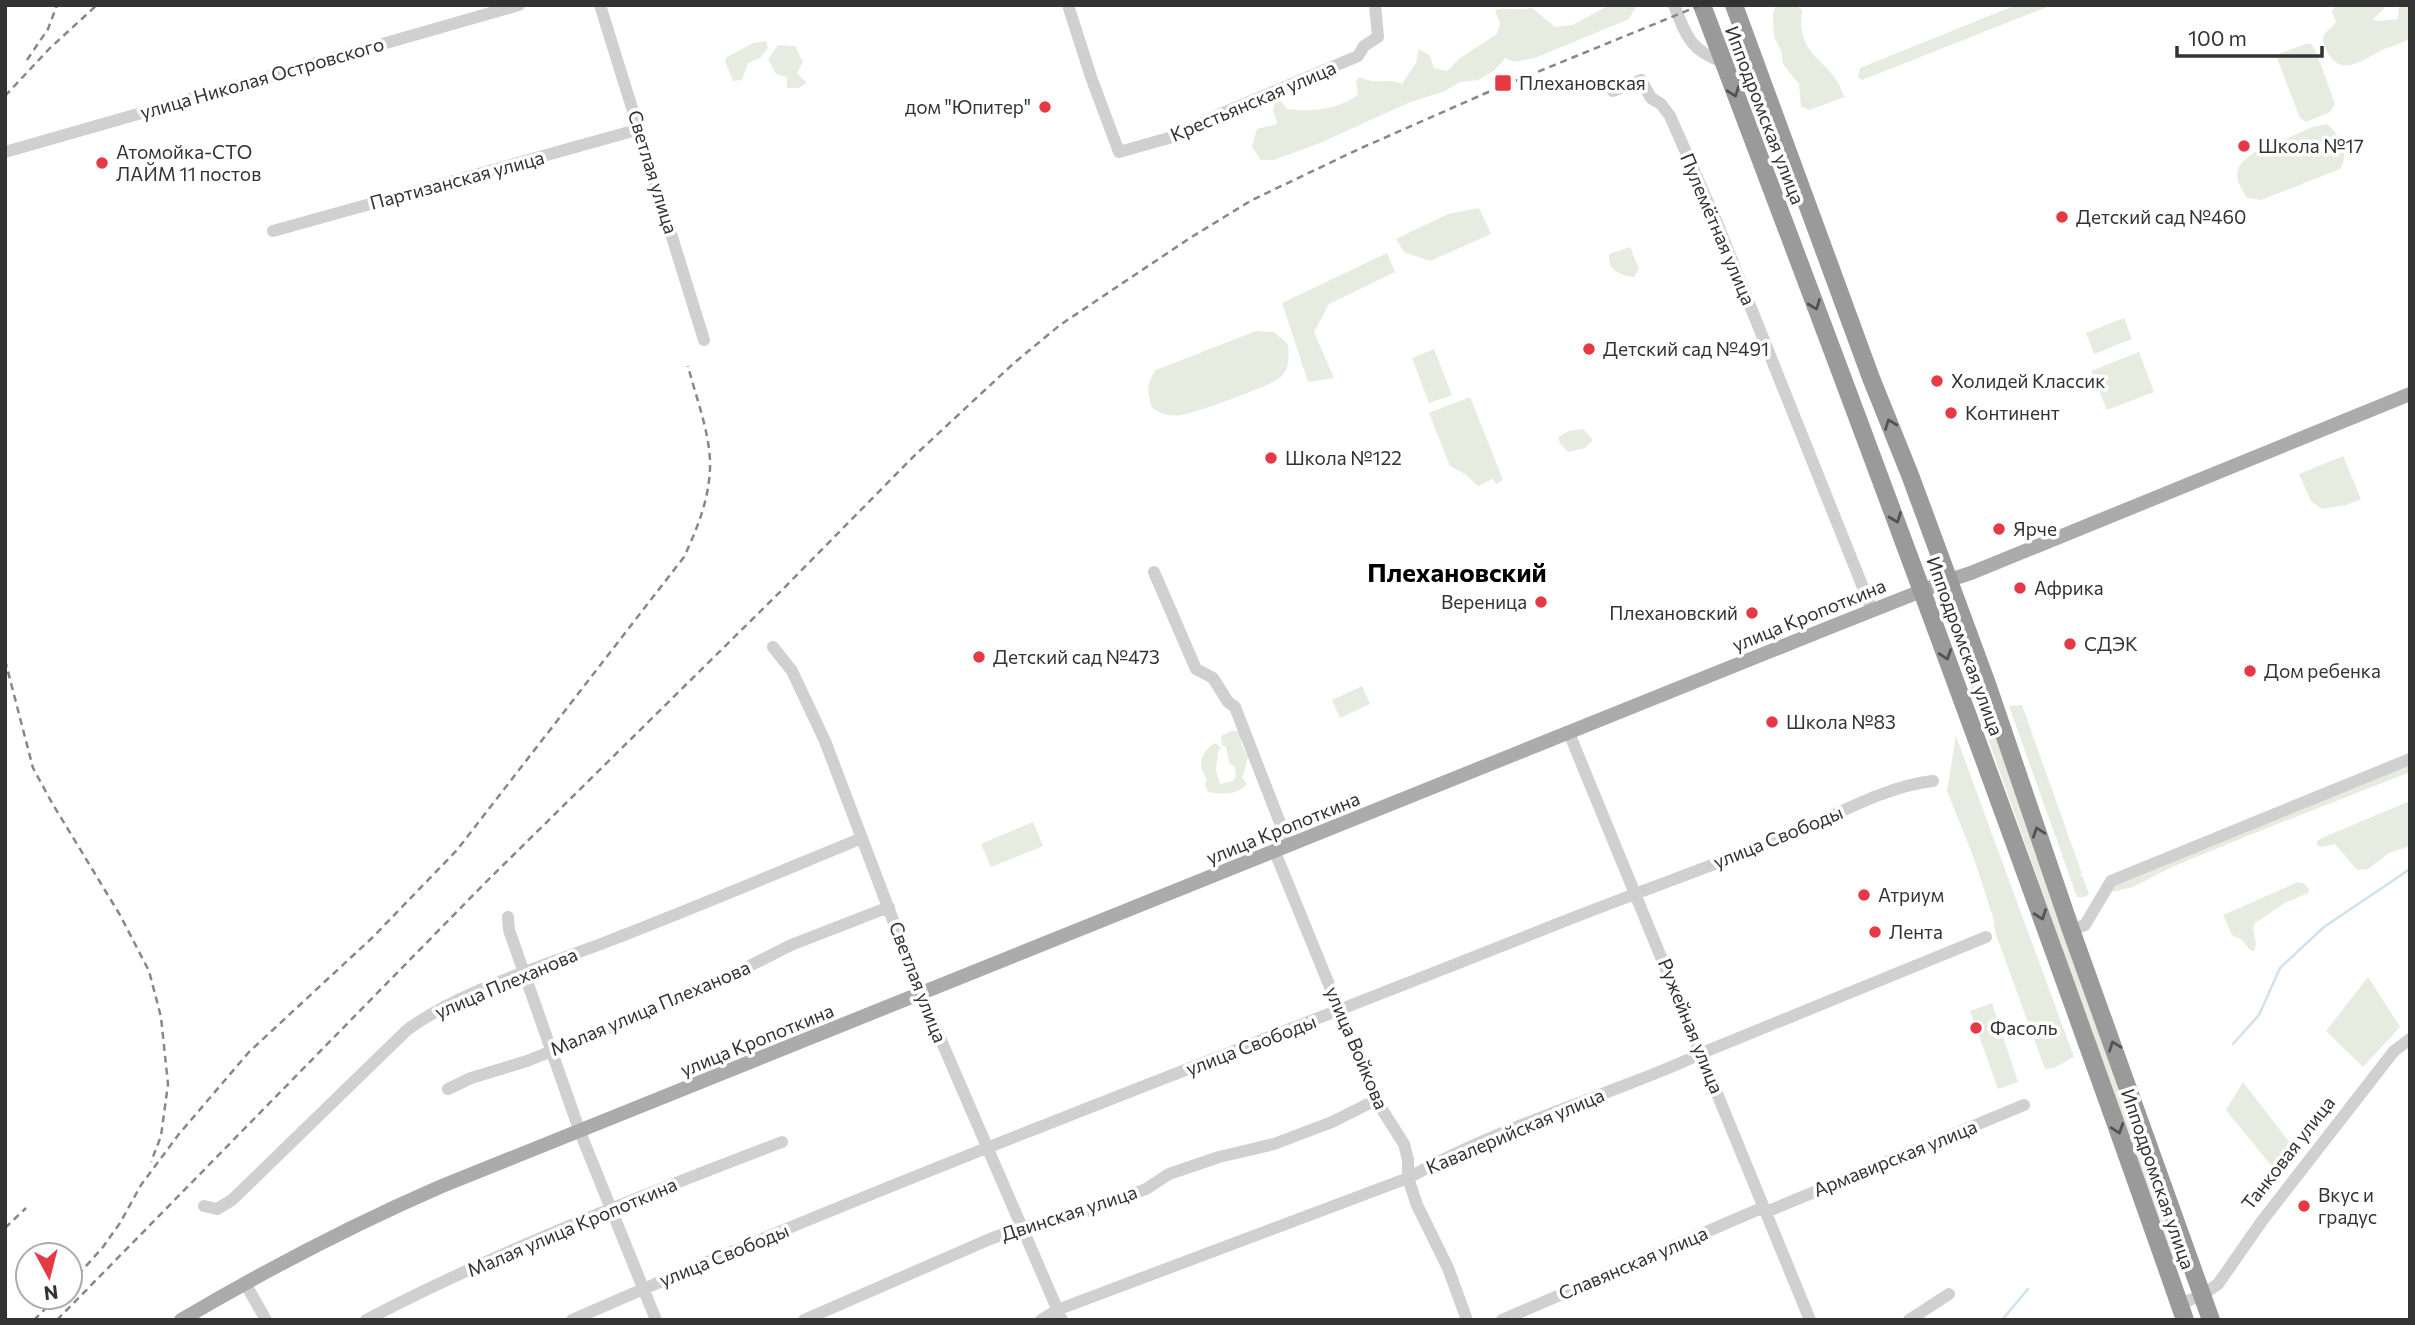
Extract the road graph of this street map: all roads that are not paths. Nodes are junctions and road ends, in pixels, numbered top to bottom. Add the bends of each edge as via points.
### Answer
1 (519, 5) edge
2 (600, 5) edge
3 (1068, 5) edge
4 (1375, 5) edge
5 (1674, 5) edge
6 (1702, 5) edge
7 (1734, 5) edge
8 (1723, 62) junction
9 (1613, 91) dead end
10 (640, 129) junction
11 (5, 152) edge
12 (273, 231) dead end
13 (704, 340) dead end
14 (2410, 394) edge
15 (1154, 572) dead end
16 (1948, 580) junction
17 (1923, 591) junction
18 (1872, 610) junction
19 (773, 647) dead end
20 (1569, 733) junction
21 (2410, 759) edge
22 (1933, 781) dead end
23 (862, 838) junction
24 (1289, 846) junction
25 (1275, 852) junction
26 (1636, 892) junction
27 (889, 907) junction
28 (508, 917) dead end
29 (2071, 930) junction
30 (1986, 937) dead end
31 (525, 974) junction
32 (921, 994) junction
33 (1338, 1011) junction
34 (2410, 1039) edge
35 (551, 1049) junction
36 (1702, 1053) junction
37 (448, 1089) dead end
38 (1376, 1100) junction
39 (2024, 1105) dead end
40 (580, 1132) junction
41 (782, 1142) dead end
42 (986, 1147) junction
43 (1408, 1178) junction
44 (204, 1206) dead end
45 (610, 1208) junction
46 (1765, 1209) junction
47 (1020, 1228) junction
48 (2191, 1264) junction
49 (2169, 1273) junction
50 (245, 1283) junction
51 (643, 1289) junction
52 (1949, 1294) dead end
53 (2202, 1295) junction
54 (2183, 1312) edge
55 (1059, 1315) edge
56 (181, 1320) edge
57 (265, 1320) edge
58 (366, 1320) edge
59 (572, 1320) edge
60 (656, 1320) edge
61 (804, 1320) edge
62 (1041, 1320) edge
63 (1466, 1320) edge
64 (1503, 1320) edge
65 (1810, 1320) edge
66 (1909, 1320) edge
67 (2211, 1320) edge

1 - 11 street, улица Николая Островского
2 - 10 street, Светлая улица
3 - 4 street, Крестьянская улица via 1119,152 1176,136 1359,56 1364,46 1378,37
5 - 8 street via 1691,43
6 - 8 highway, Ипподромская улица
16 -> 7 highway, Ипподромская улица
8 -> 17 highway, Ипподромская улица
9 - 18 street, Пулемётная улица via 1641,80 1651,98 1670,116
10 - 12 street, Партизанская улица
10 - 13 street, Светлая улица
14 - 16 main road, улица Кропоткина
15 - 24 street via 1196,669 1213,678 1235,706
16 - 17 main road, улица Кропоткина
29 -> 16 highway, Ипподромская улица
17 - 18 main road, улица Кропоткина
17 -> 49 highway, Ипподромская улица
18 - 20 main road, улица Кропоткина
19 - 23 street, Светлая улица via 792,671 825,741
20 - 24 main road, улица Кропоткина
20 - 26 street, Ружейная улица
21 - 29 street via 2111,881 2085,925
22 - 26 street, улица Свободы via 1870,800
23 - 27 street, Светлая улица
23 - 31 street, улица Плеханова
24 - 25 main road, улица Кропоткина
25 - 32 main road, улица Кропоткина
25 - 33 street, улица Войкова
26 - 33 street, улица Свободы
26 - 36 street, Ружейная улица
27 - 32 street, Светлая улица
27 - 35 street, Малая улица Плеханова via 791,945 696,993
28 - 31 street
48 -> 29 highway, Ипподромская улица
30 - 36 street, Кавалерийская улица
31 - 35 street
31 - 44 street, улица Плеханова via 422,1019 232,1200 217,1209
32 - 40 main road, улица Кропоткина
32 - 42 street, Светлая улица
33 - 38 street, улица Войкова
33 - 42 street, улица Свободы
34 - 53 street, Танковая улица via 2394,1051 2218,1284
35 - 37 street, Малая улица Плеханова
35 - 40 street
36 - 43 street, Кавалерийская улица via 1440,1160
36 - 46 street, Ружейная улица
38 - 43 street, улица Войкова via 1404,1144
38 - 47 street, Двинская улица via 1275,1144 1219,1157 1082,1213
39 - 46 street, Армавирская улица
40 - 45 street
40 - 50 main road, улица Кропоткина via 382,1212
41 - 45 street, Малая улица Кропоткина
42 - 47 street, Светлая улица
42 - 51 street, улица Свободы
43 - 55 street, Кавалерийская улица
43 - 63 street, улица Войкова
45 - 51 street
45 - 58 street, Малая улица Кропоткина via 499,1255
46 - 64 street, Славянская улица
46 - 65 street, Ружейная улица
47 - 55 street, Светлая улица
47 - 61 street, Двинская улица
48 - 49 highway via 2186,1271
48 - 53 highway, Ипподромская улица
49 - 54 highway, Ипподромская улица
50 - 56 main road, улица Кропоткина
50 - 57 street
51 - 59 street, улица Свободы
51 - 60 street
52 - 66 street
53 - 54 street, Танковая улица
53 - 67 highway
55 - 62 street, Кавалерийская улица

